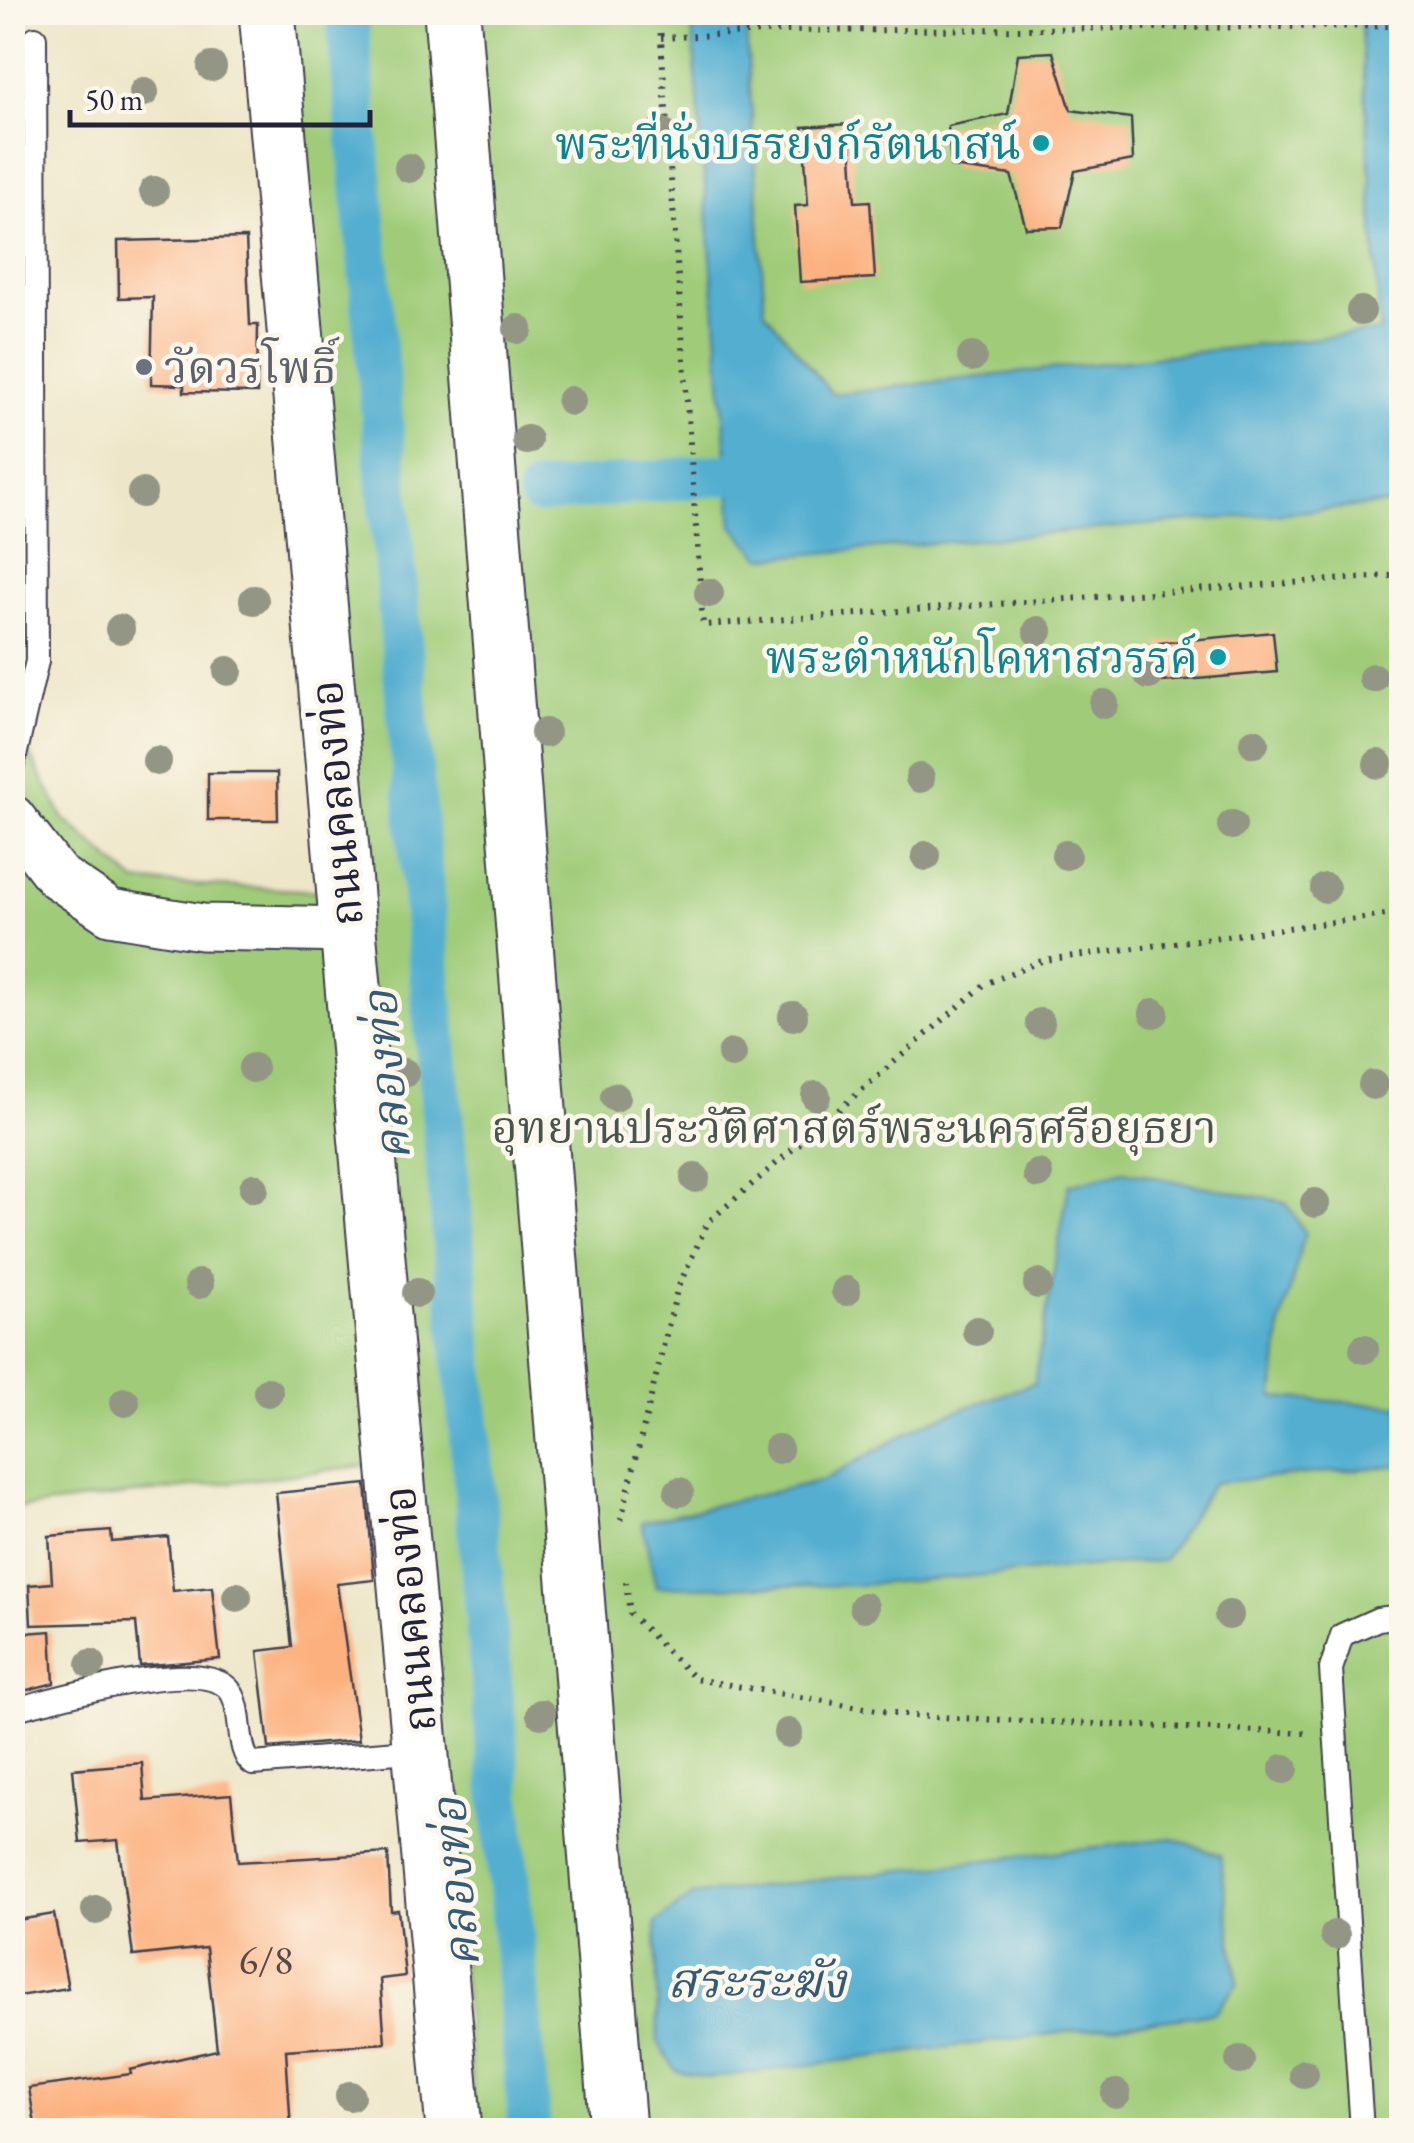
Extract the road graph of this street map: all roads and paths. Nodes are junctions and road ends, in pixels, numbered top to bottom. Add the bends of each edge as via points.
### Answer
1 (267, 12) edge
2 (452, 12) edge
3 (659, 12) edge
4 (1402, 26) edge
5 (35, 38) dead end
6 (660, 38) junction
7 (1402, 575) edge
8 (12, 769) edge
9 (12, 818) edge
10 (1402, 912) edge
11 (348, 930) junction
12 (620, 1523) dead end
13 (626, 1578) dead end
14 (1402, 1616) edge
15 (12, 1710) edge
16 (1336, 1735) junction
17 (421, 1750) junction
18 (454, 2130) edge
19 (618, 2130) edge
20 (1362, 2130) edge

1 - 11 street, ถนนคลองท่อ
2 - 19 street
3 - 6 path
4 - 6 path via 780,31
5 - 8 lane via 37,661
6 - 7 path via 702,625
9 - 11 street via 57,876 110,912 202,927
10 - 12 path via 1044,960 985,984 708,1222 677,1290
11 - 17 street, ถนนคลองท่อ
13 - 16 path via 630,1614 695,1679 912,1716
14 - 16 lane via 1342,1634 1331,1669
15 - 17 lane via 118,1684 201,1678 222,1681 233,1694 243,1753 253,1764
16 - 20 lane
17 - 18 street, ถนนคลองท่อ

